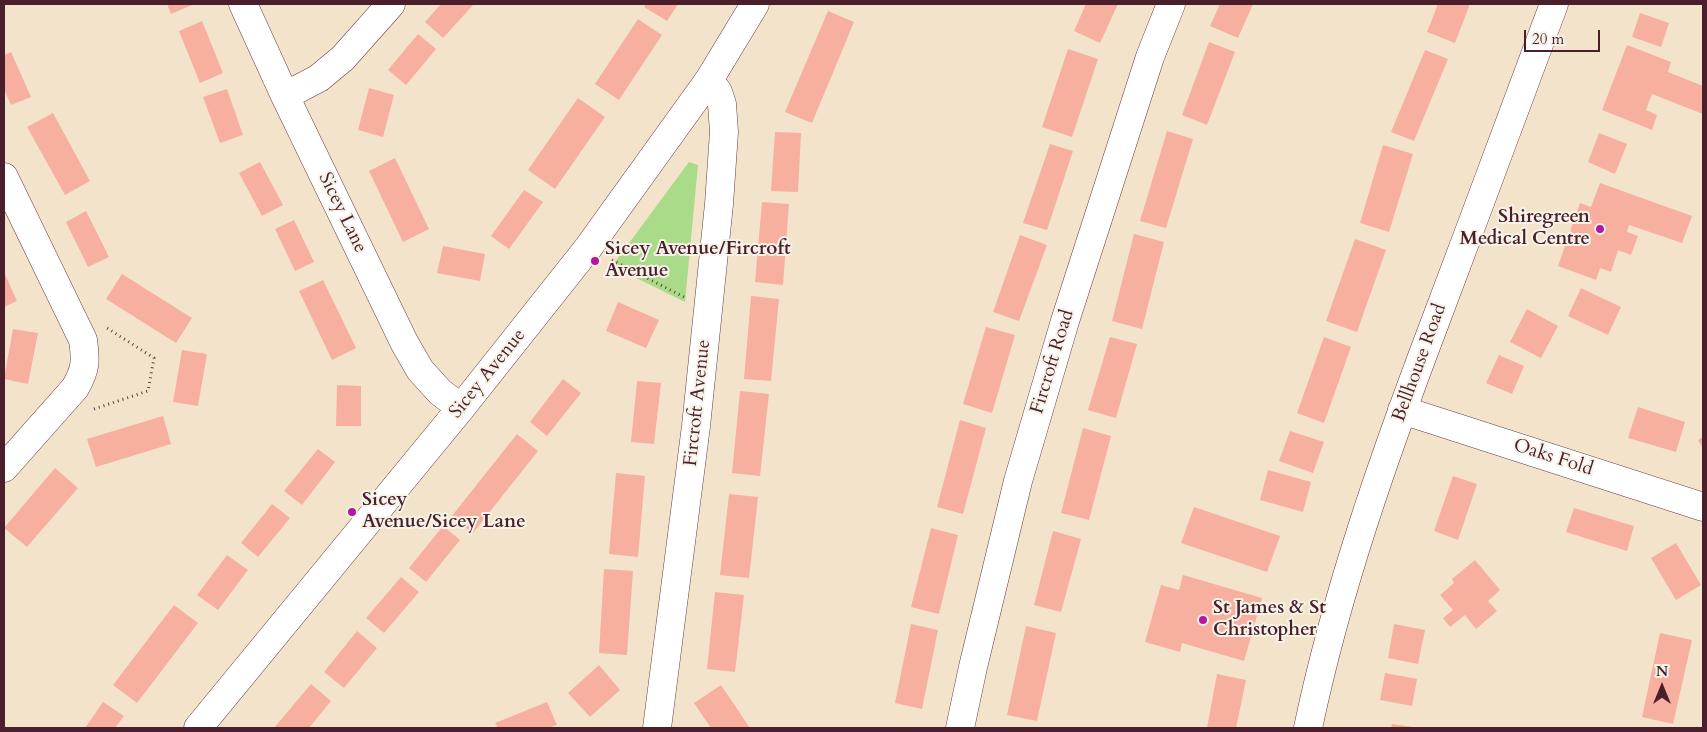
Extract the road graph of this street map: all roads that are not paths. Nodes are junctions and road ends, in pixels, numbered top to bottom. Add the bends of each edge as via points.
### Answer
1 (243, 4) edge
2 (391, 4) edge
3 (754, 4) edge
4 (1171, 4) edge
5 (1554, 4) edge
6 (709, 80) junction
7 (285, 96) junction
8 (4, 177) edge
9 (461, 408) junction
10 (1402, 410) junction
11 (4, 468) edge
12 (1703, 507) edge
13 (198, 728) edge
14 (657, 728) edge
15 (960, 728) edge
16 (1308, 728) edge

1 - 7 street, Sicey Lane
2 - 7 street via 344,58 319,78
3 - 6 street, Sicey Avenue
4 - 15 street, Fircroft Road via 1150,57 1068,311 1018,481
5 - 10 street, Bellhouse Road
6 - 9 street, Sicey Avenue via 588,248
6 - 14 street, Fircroft Avenue via 722,104 724,132 696,426
7 - 9 street, Sicey Lane via 404,342 420,370 440,392
8 - 11 street via 83,340 86,359 76,388
9 - 13 street, Sicey Avenue
10 - 12 street, Oaks Fold
10 - 16 street, Bellhouse Road via 1346,576

